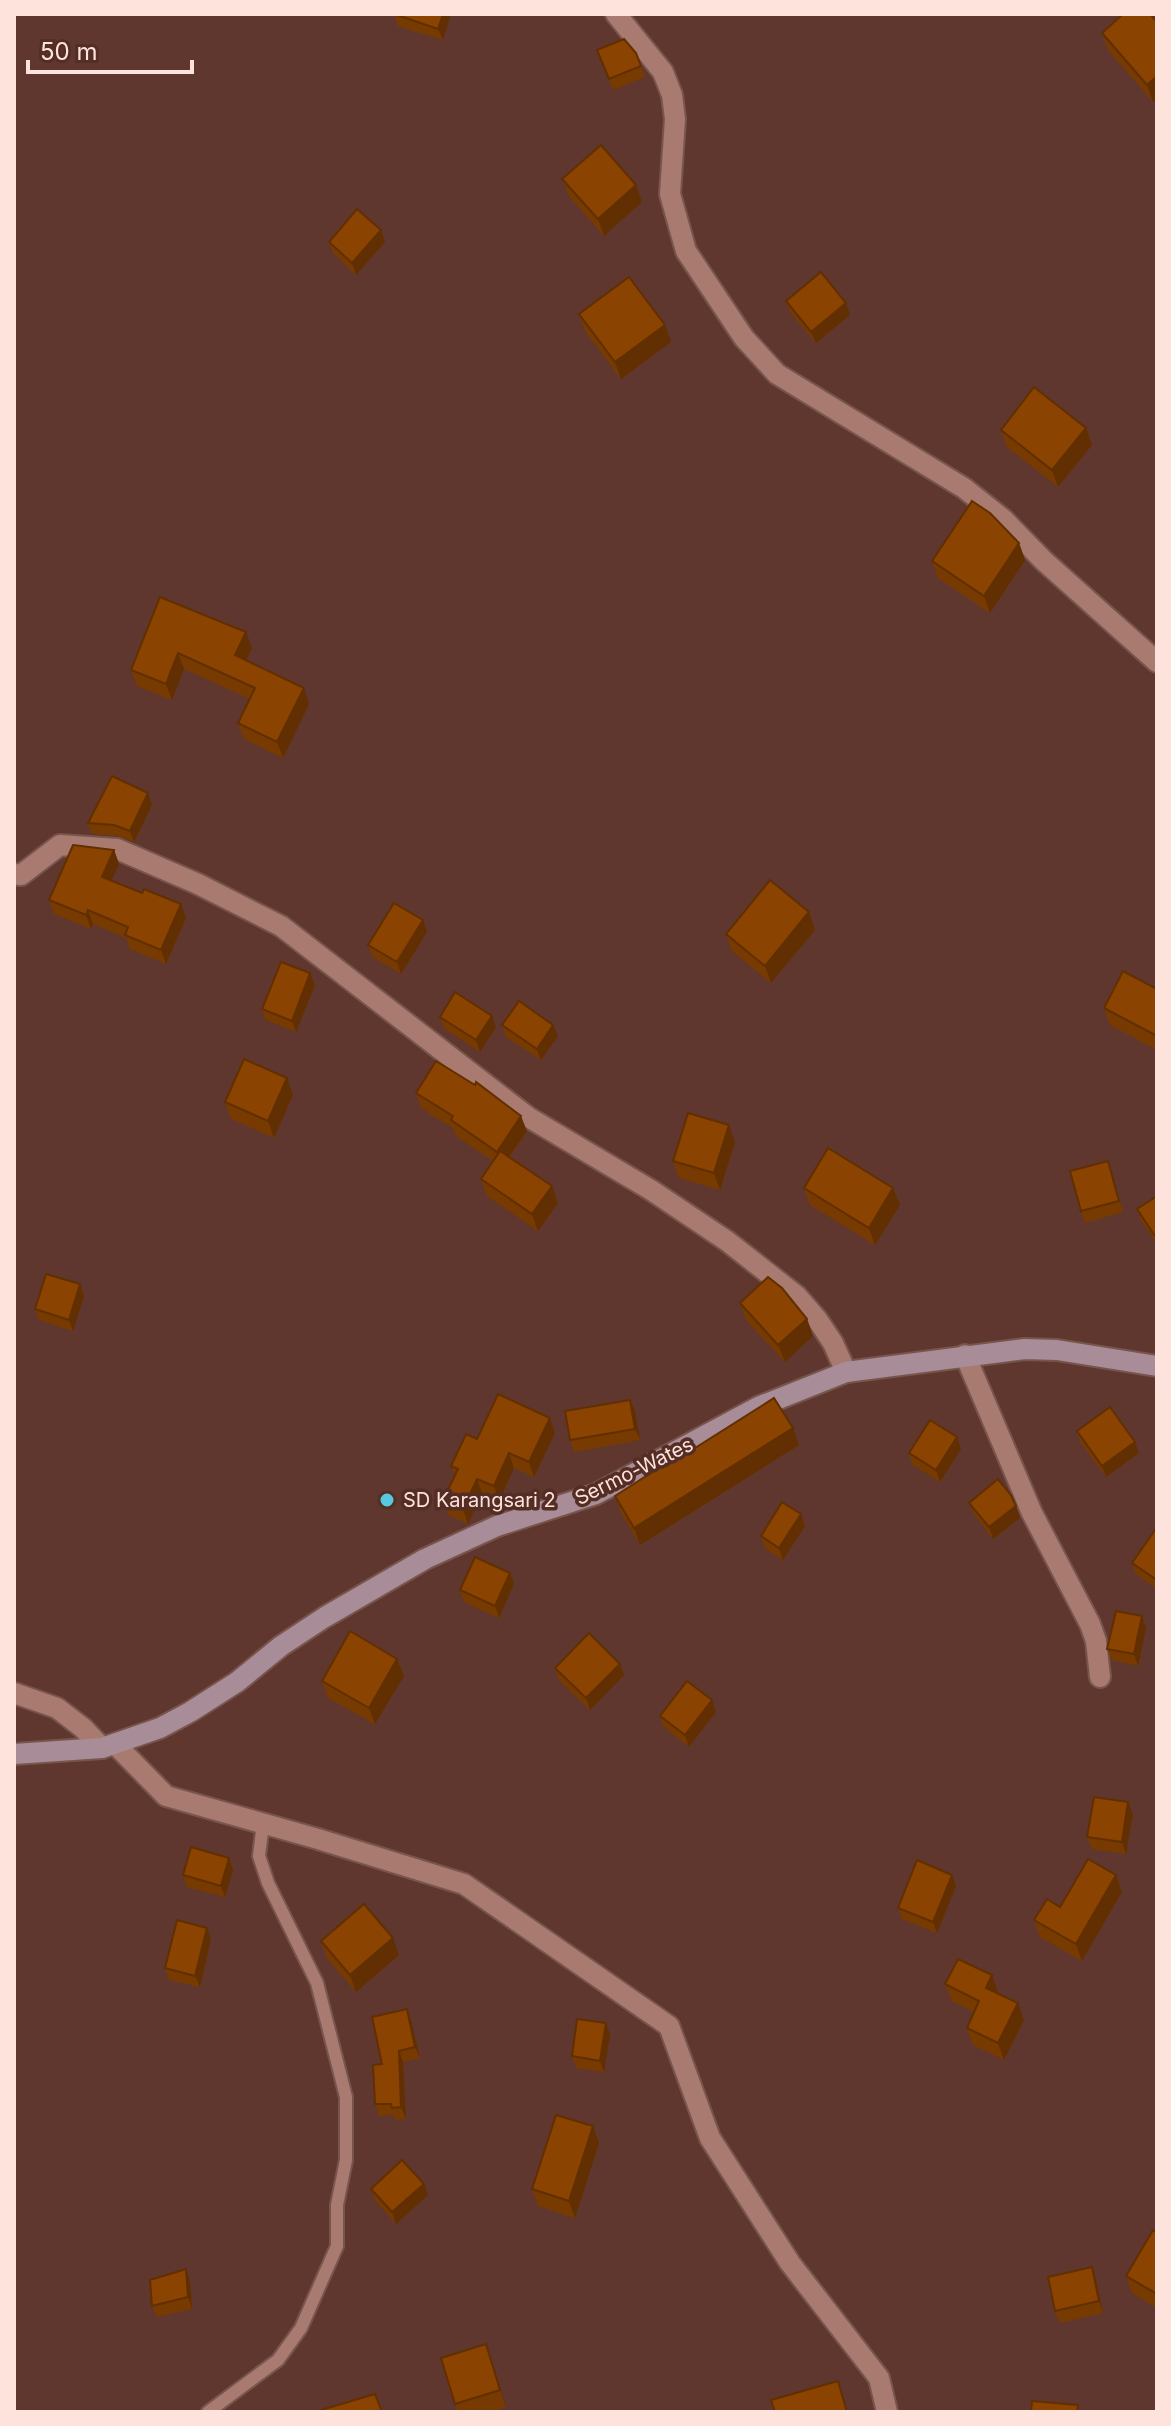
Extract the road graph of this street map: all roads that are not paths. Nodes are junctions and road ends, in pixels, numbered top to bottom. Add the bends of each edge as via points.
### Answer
1 (616, 14) edge
2 (1157, 662) edge
3 (14, 874) edge
4 (965, 1355) junction
5 (1157, 1366) edge
6 (846, 1372) junction
7 (1100, 1677) dead end
8 (14, 1693) edge
9 (108, 1746) junction
10 (14, 1754) edge
11 (263, 1823) junction
12 (208, 2412) edge
13 (887, 2412) edge

1 - 2 street via 663,72 675,119 670,194 686,251 744,338 777,374 964,488
3 - 6 street via 21,875 60,845 117,849 281,926 528,1117 651,1190 797,1296 825,1331
4 - 5 main road, Sermo-Wates via 1057,1350
4 - 6 main road, Sermo-Wates
4 - 7 street via 1032,1513 1090,1624
6 - 9 main road, Sermo-Wates via 758,1407 596,1494 497,1526 425,1559 325,1617 190,1712
8 - 9 street via 57,1708
9 - 10 main road, Sermo-Wates
9 - 11 street via 166,1796
11 - 12 lane via 259,1856 317,1983 346,2097 346,2160 337,2205 337,2246 301,2328 278,2360
11 - 13 street via 464,1884 669,2026 710,2138 790,2263 879,2378

